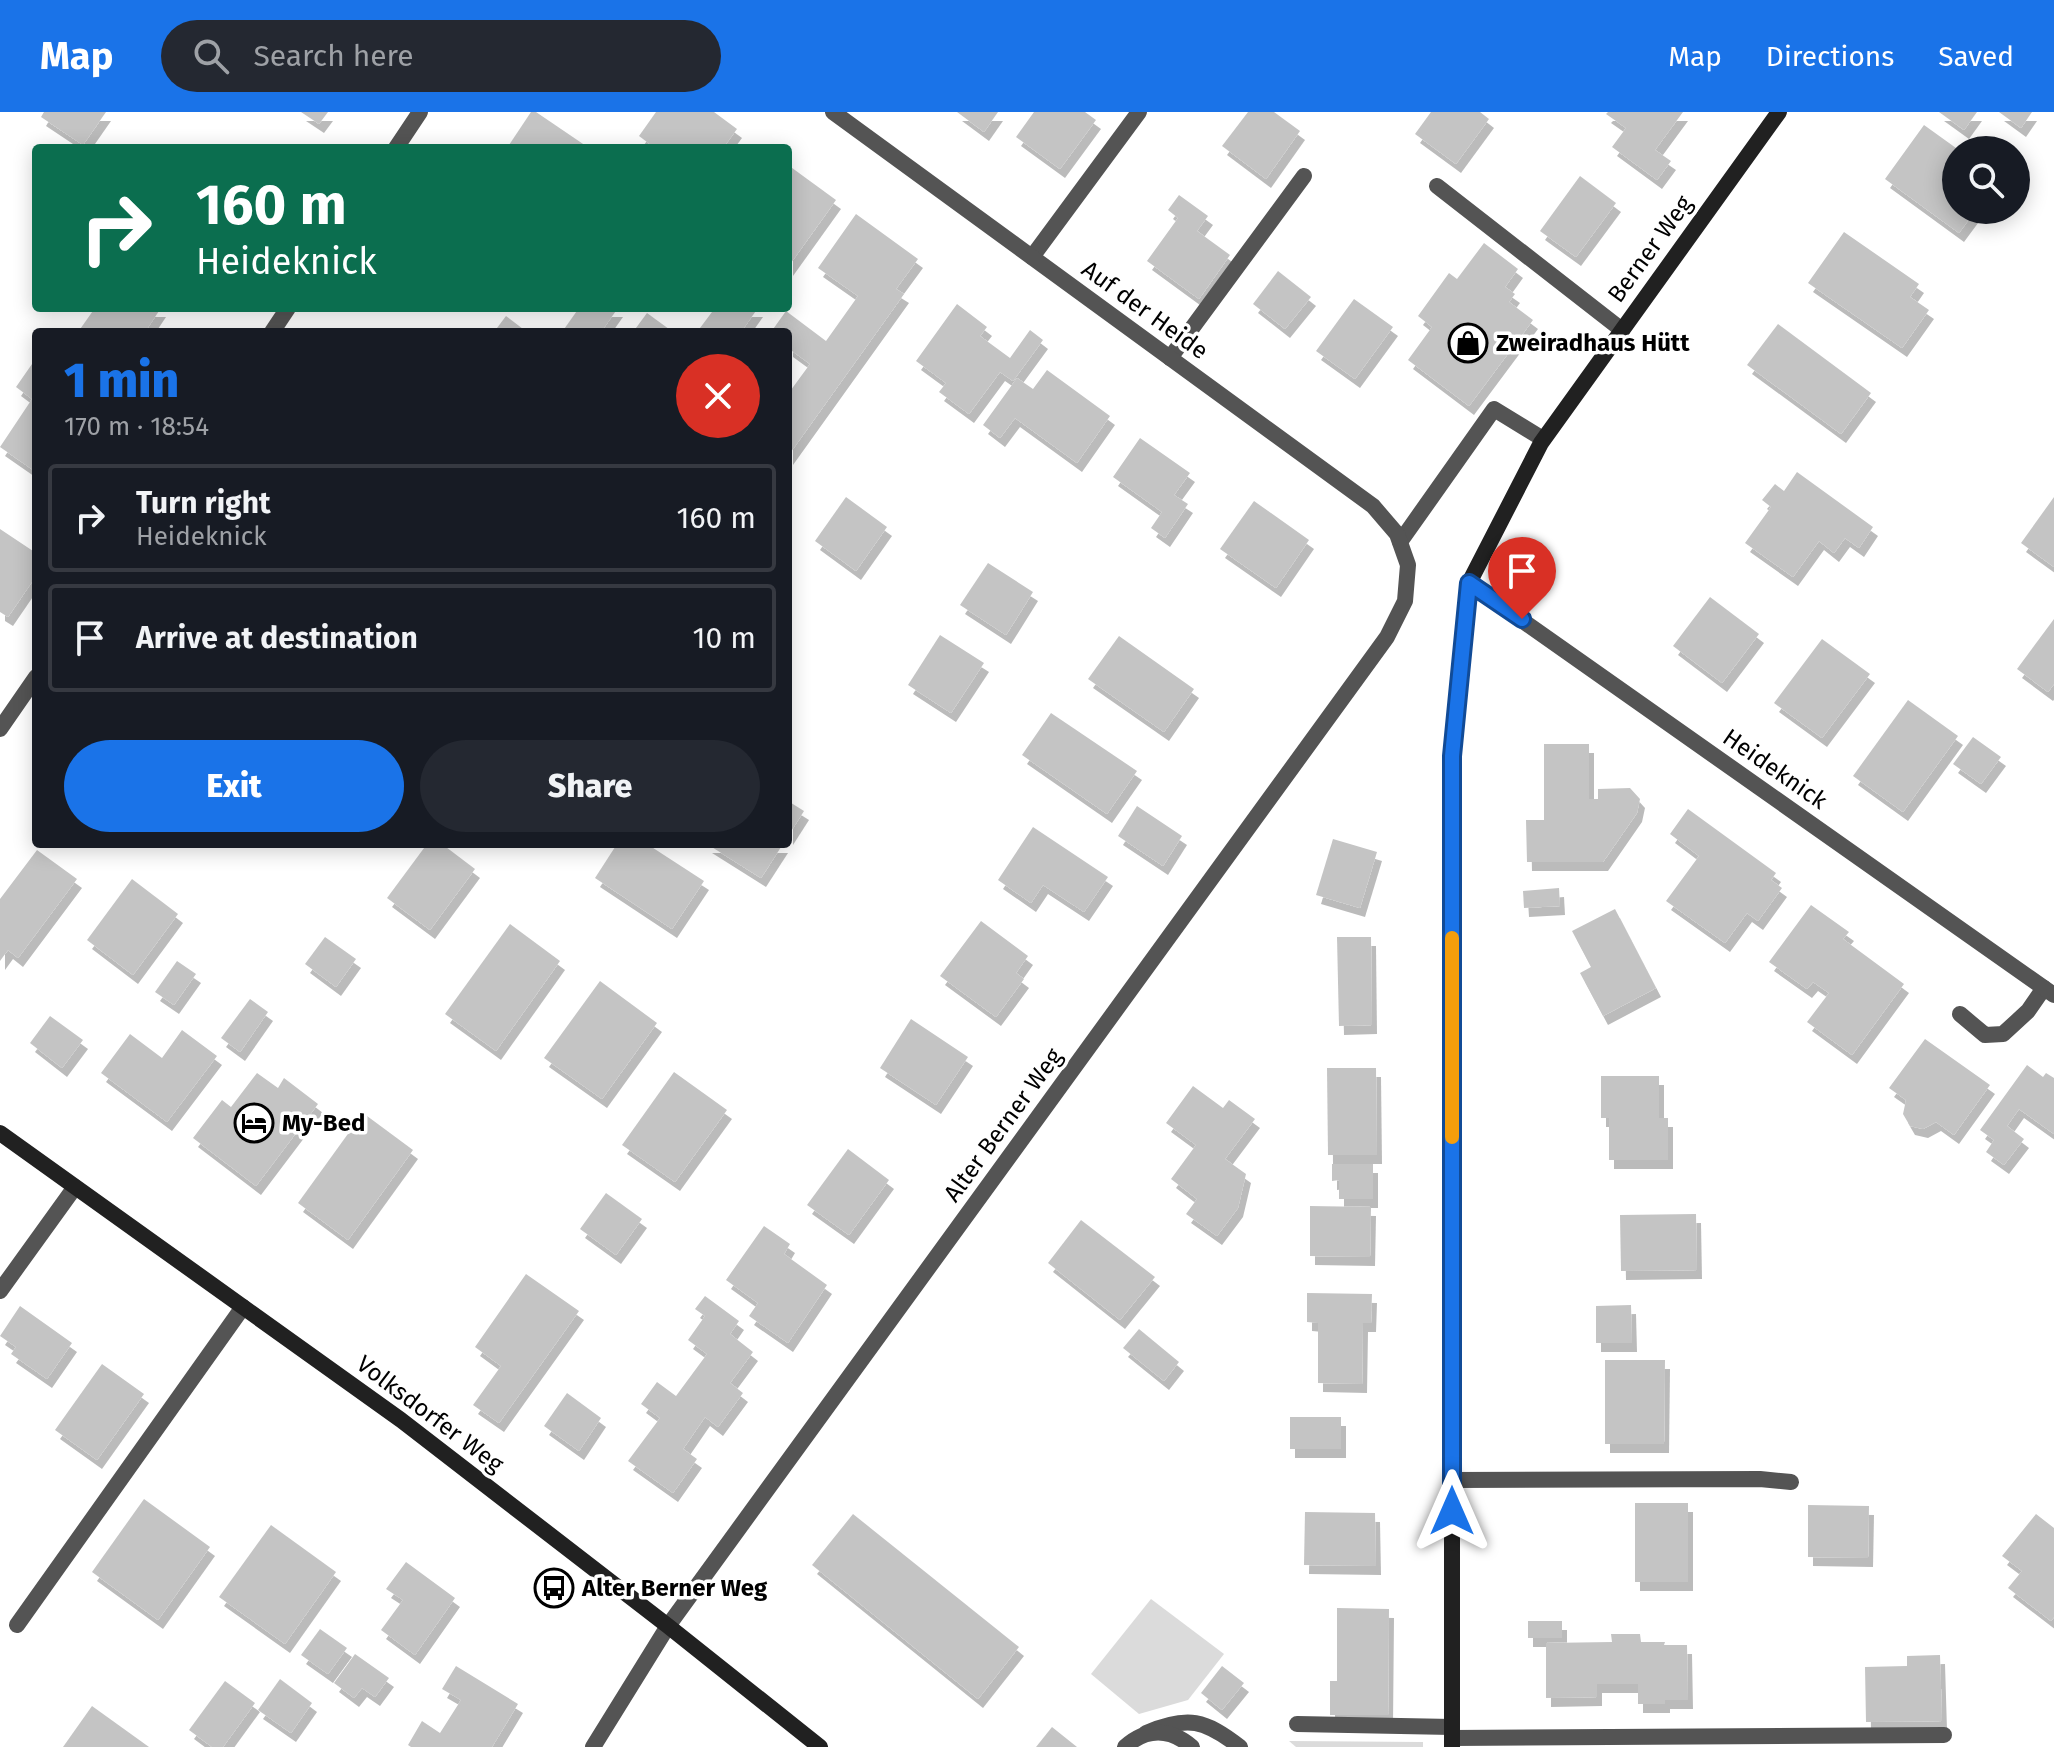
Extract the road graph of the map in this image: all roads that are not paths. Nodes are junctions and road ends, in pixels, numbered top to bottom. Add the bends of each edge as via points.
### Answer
1 (420, 112) edge
2 (833, 112) edge
3 (1139, 112) edge
4 (1779, 112) edge
5 (399, 144) edge
6 (1304, 176) dead end
7 (1437, 186) dead end
8 (1032, 257) junction
9 (1622, 330) junction
10 (1170, 358) junction
11 (1543, 439) junction
12 (1400, 542) junction
13 (1408, 565) joint
14 (1469, 583) junction
15 (32, 683) edge
16 (0, 729) edge
17 (2049, 991) edge
18 (1960, 1014) dead end
19 (0, 1133) edge
20 (75, 1187) junction
21 (0, 1291) edge
22 (243, 1307) junction
23 (1452, 1480) junction
24 (1791, 1482) dead end
25 (17, 1625) dead end
26 (668, 1626) junction
27 (1297, 1724) dead end
28 (1146, 1733) junction
29 (1944, 1735) dead end
30 (1452, 1737) edge
31 (593, 1747) edge
32 (820, 1747) edge
33 (1125, 1747) edge
34 (1192, 1747) edge
35 (1240, 1747) edge

1 - 5 street
2 - 8 street, Auf der Heide
3 - 8 street
4 - 9 street, Berner Weg
6 - 10 street
7 - 9 street
8 - 10 street, Auf der Heide
9 - 11 street, Berner Weg
10 - 12 street, Auf der Heide via 1373,506
11 - 12 street via 1494,409
11 - 14 street, Berner Weg
12 - 13 street, Auf der Heide
13 - 26 street, Alter Berner Weg via 1405,601 1387,637
14 - 17 street, Heideknick
14 - 23 street via 1452,756
15 - 16 street
17 - 18 street via 2003,1034 1985,1035
19 - 20 street, Volksdorfer Weg
20 - 21 street
20 - 22 street, Volksdorfer Weg
22 - 25 street
22 - 26 street, Volksdorfer Weg via 401,1420
23 - 24 street
23 - 30 street
26 - 31 street, Alter Berner Weg
26 - 32 street, Volksdorfer Weg
27 - 30 street
28 - 33 street
28 - 34 street via 1164,1733
28 - 35 street via 1167,1724 1199,1723
29 - 30 street

